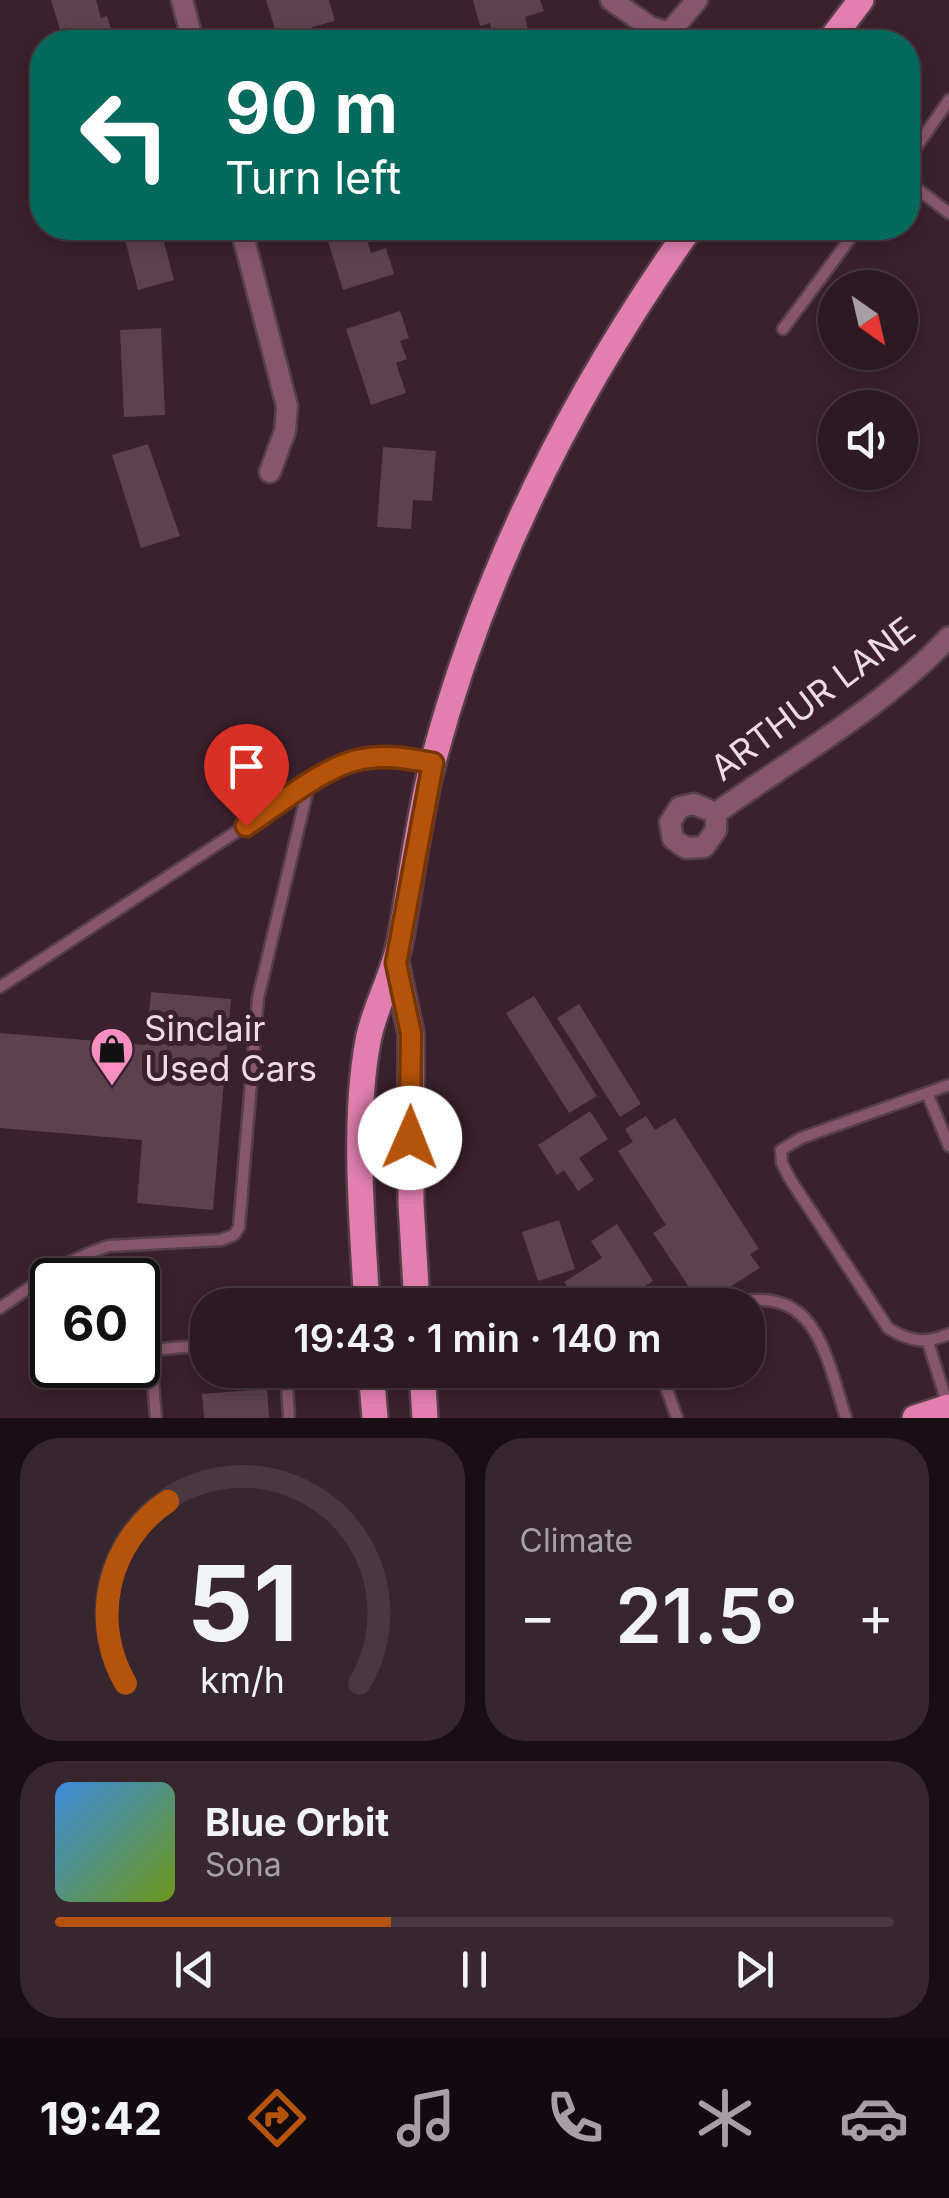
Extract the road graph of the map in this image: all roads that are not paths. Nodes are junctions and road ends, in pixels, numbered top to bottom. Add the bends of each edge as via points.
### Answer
1 (182, 0) edge
2 (610, 0) edge
3 (697, 0) edge
4 (861, 0) edge
5 (190, 30) edge
6 (660, 30) edge
7 (672, 30) edge
8 (838, 30) edge
9 (949, 100) edge
10 (944, 116) edge
11 (920, 145) edge
12 (920, 191) edge
13 (949, 213) edge
14 (243, 240) edge
15 (682, 240) edge
16 (849, 240) edge
17 (784, 329) dead end
18 (270, 472) dead end
19 (949, 637) edge
20 (433, 763) junction
21 (310, 784) junction
22 (716, 813) dead end
23 (396, 963) junction
24 (0, 988) edge
25 (949, 1086) edge
26 (927, 1093) junction
27 (949, 1146) edge
28 (366, 1288) edge
29 (417, 1288) edge
30 (765, 1298) edge
31 (0, 1308) edge
32 (949, 1334) edge
33 (928, 1342) junction
34 (190, 1347) edge
35 (287, 1388) edge
36 (372, 1388) edge
37 (423, 1388) edge
38 (666, 1388) edge
39 (949, 1407) edge
40 (156, 1418) edge
41 (289, 1418) edge
42 (375, 1418) edge
43 (425, 1418) edge
44 (677, 1418) edge
45 (846, 1418) edge
46 (915, 1418) edge

1 - 5 street
2 - 6 street
3 - 7 street
4 - 8 main road
9 - 10 lane
10 - 11 lane
12 - 13 lane
14 - 18 street via 287,406
15 - 20 main road via 614,341 530,499 483,608
16 - 17 lane
19 - 22 street, ARTHUR LANE
20 - 21 lane via 358,759
20 - 23 main road
21 - 24 lane
21 - 31 lane via 258,998 236,1232 220,1240 93,1251
23 - 28 main road via 368,1040 361,1178
23 - 29 main road via 411,1034
25 - 26 lane
26 - 27 lane
26 - 33 lane via 801,1138 782,1150 782,1163 888,1328
30 - 45 lane via 800,1312 820,1340
32 - 33 lane
33 - 39 lane
34 - 40 lane via 150,1350
35 - 41 lane
36 - 42 main road
37 - 43 main road
38 - 44 lane
39 - 46 main road

